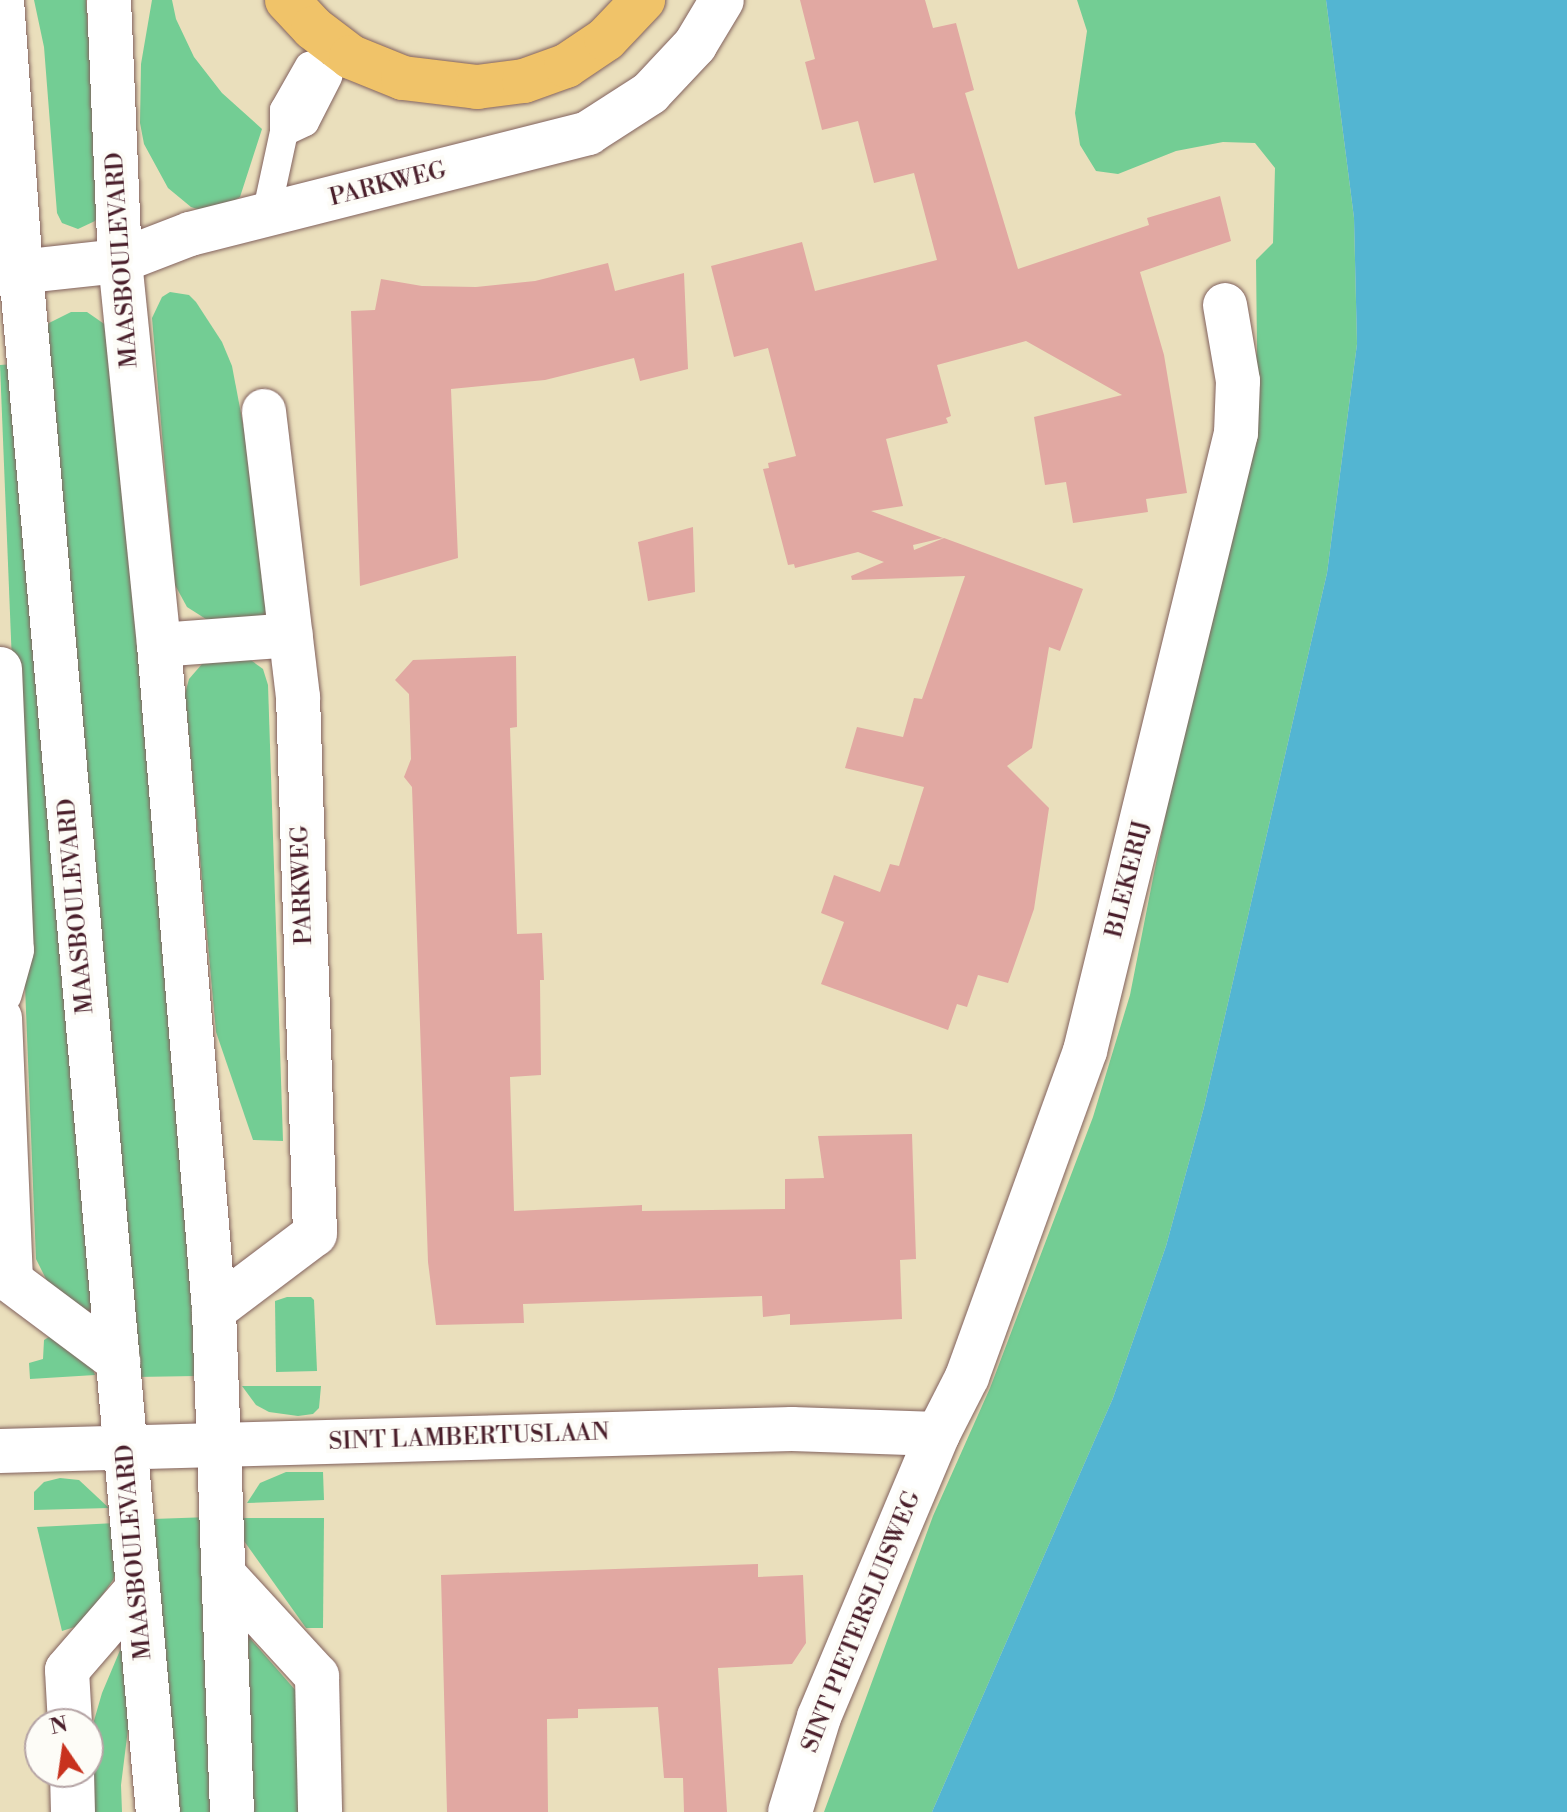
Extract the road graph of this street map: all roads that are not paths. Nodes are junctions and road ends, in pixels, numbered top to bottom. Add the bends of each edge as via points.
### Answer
1 (2, 0) edge
2 (109, 0) edge
3 (287, 0) edge
4 (643, 0) edge
5 (722, 0) edge
6 (329, 67) junction
7 (4, 88) edge
8 (266, 215) junction
9 (120, 261) junction
10 (10, 273) edge
11 (1225, 305) dead end
12 (264, 411) dead end
13 (291, 635) junction
14 (159, 645) junction
15 (0, 669) edge
16 (0, 993) edge
17 (0, 1018) edge
18 (214, 1310) junction
19 (118, 1361) junction
20 (938, 1434) junction
21 (219, 1446) junction
22 (126, 1448) junction
23 (0, 1451) edge
24 (225, 1576) junction
25 (138, 1588) junction
26 (69, 1708) edge
27 (72, 1788) edge
28 (73, 1812) edge
29 (158, 1812) edge
30 (232, 1812) edge
31 (320, 1812) edge
32 (790, 1812) edge

1 - 7 street, MAASBOULEVARD
2 - 9 street, MAASBOULEVARD
3 - 6 main road via 313,28
4 - 6 main road via 587,54 524,81 477,87 431,84
5 - 8 street, PARKWEG via 695,45 650,93 588,133
6 - 8 lane via 284,110
7 - 10 street, MAASBOULEVARD
8 - 9 street, PARKWEG via 190,234
9 - 10 street, PARKWEG
9 - 14 street, MAASBOULEVARD
10 - 19 street, MAASBOULEVARD
11 - 20 street, BLEKERIJ via 1238,381 1236,433 1112,945 1085,1051 967,1377
12 - 13 street, PARKWEG
13 - 14 street
13 - 18 street, PARKWEG via 298,697 315,1234
14 - 18 street, MAASBOULEVARD
15 - 16 street via 12,950
17 - 19 street via 11,1281
18 - 21 street, MAASBOULEVARD
19 - 22 street, MAASBOULEVARD
20 - 21 street, SINT LAMBERTUSLAAN via 792,1429
20 - 32 street, SINT PIETERSLUISWEG via 819,1717
21 - 22 street, SINT LAMBERTUSLAAN
21 - 24 street, MAASBOULEVARD
22 - 23 street, SINT LAMBERTUSLAAN
22 - 25 street, MAASBOULEVARD
24 - 30 street, MAASBOULEVARD
24 - 31 street via 317,1676
25 - 26 street via 67,1670
25 - 29 street, MAASBOULEVARD
27 - 28 street

